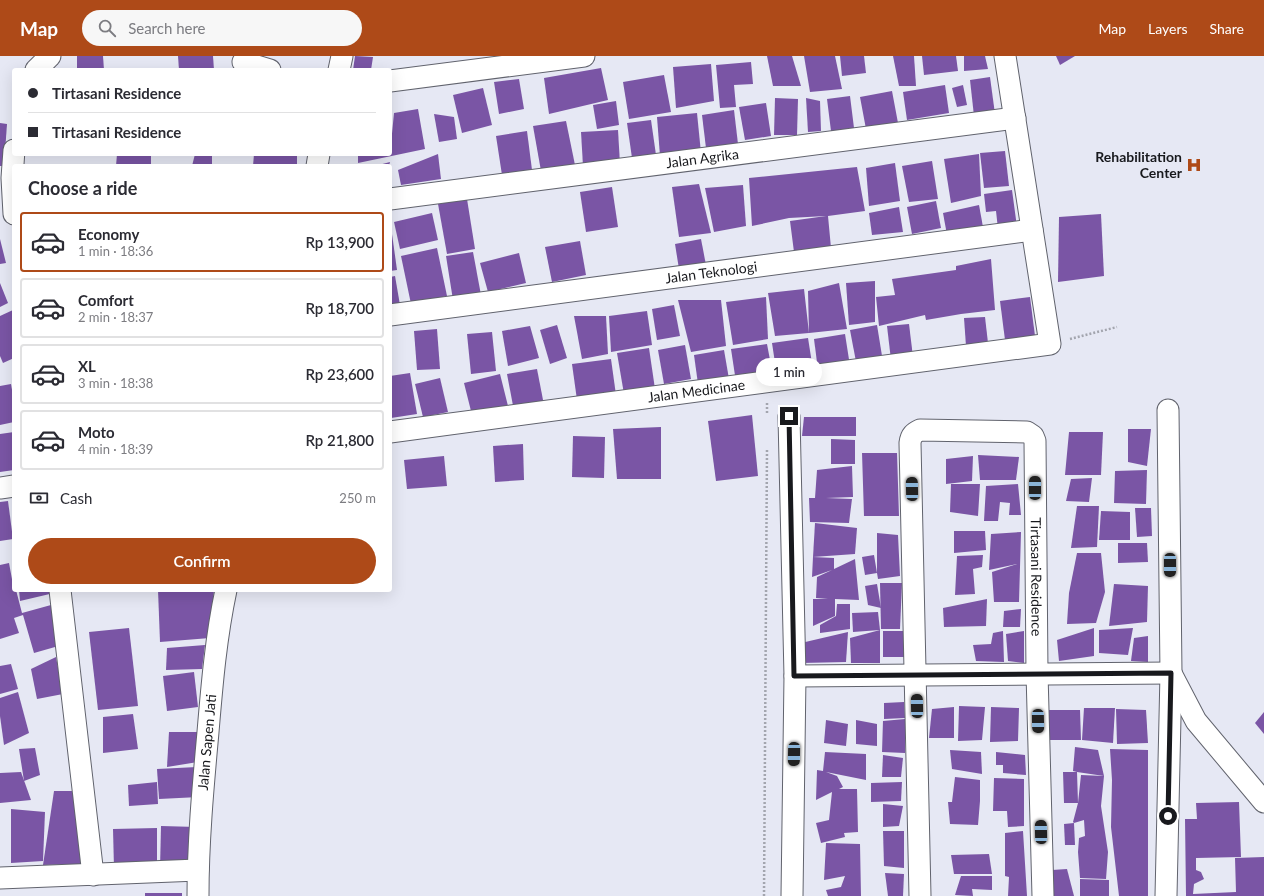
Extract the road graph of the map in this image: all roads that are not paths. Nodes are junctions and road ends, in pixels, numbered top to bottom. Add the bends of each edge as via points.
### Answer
1 (50, 56) edge
2 (342, 56) edge
3 (584, 56) edge
4 (1005, 56) edge
5 (243, 62) dead end
6 (38, 68) edge
7 (263, 68) edge
8 (339, 68) edge
9 (392, 81) edge
10 (1015, 118) junction
11 (13, 156) edge
12 (9, 178) edge
13 (392, 199) edge
14 (12, 200) edge
15 (1032, 230) junction
16 (392, 315) edge
17 (1168, 410) dead end
18 (789, 416) dead end
19 (392, 432) edge
20 (12, 486) edge
21 (0, 488) edge
22 (60, 592) edge
23 (226, 592) edge
24 (1037, 673) junction
25 (1171, 673) junction
26 (916, 675) junction
27 (794, 676) junction
28 (1264, 802) edge
29 (198, 870) junction
30 (93, 875) junction
31 (0, 878) edge
32 (198, 896) edge
33 (792, 896) edge
34 (920, 896) edge
35 (1042, 896) edge
36 (1166, 896) edge

1 - 6 street
2 - 8 street
3 - 9 street
4 - 10 street
5 - 7 street
10 - 13 street, Jalan Agrika
10 - 15 street
11 - 12 street
12 - 14 street
15 - 16 street, Jalan Teknologi
15 - 19 street, Jalan Medicinae via 1050,344
17 - 25 street
18 - 27 street
20 - 21 street
22 - 30 street
23 - 29 street, Jalan Sapen Jati via 215,660
24 - 25 street
24 - 26 street
24 - 26 street, Tirtasani Residence via 1033,436 1027,432 920,430 914,433 910,442
24 - 35 street, Tirtasani Residence
25 - 28 street via 1196,721
25 - 36 street
26 - 27 street
26 - 34 street, Tirtasani Residence
27 - 33 street
29 - 30 street
29 - 32 street, Jalan Sapen Jati
30 - 31 street

